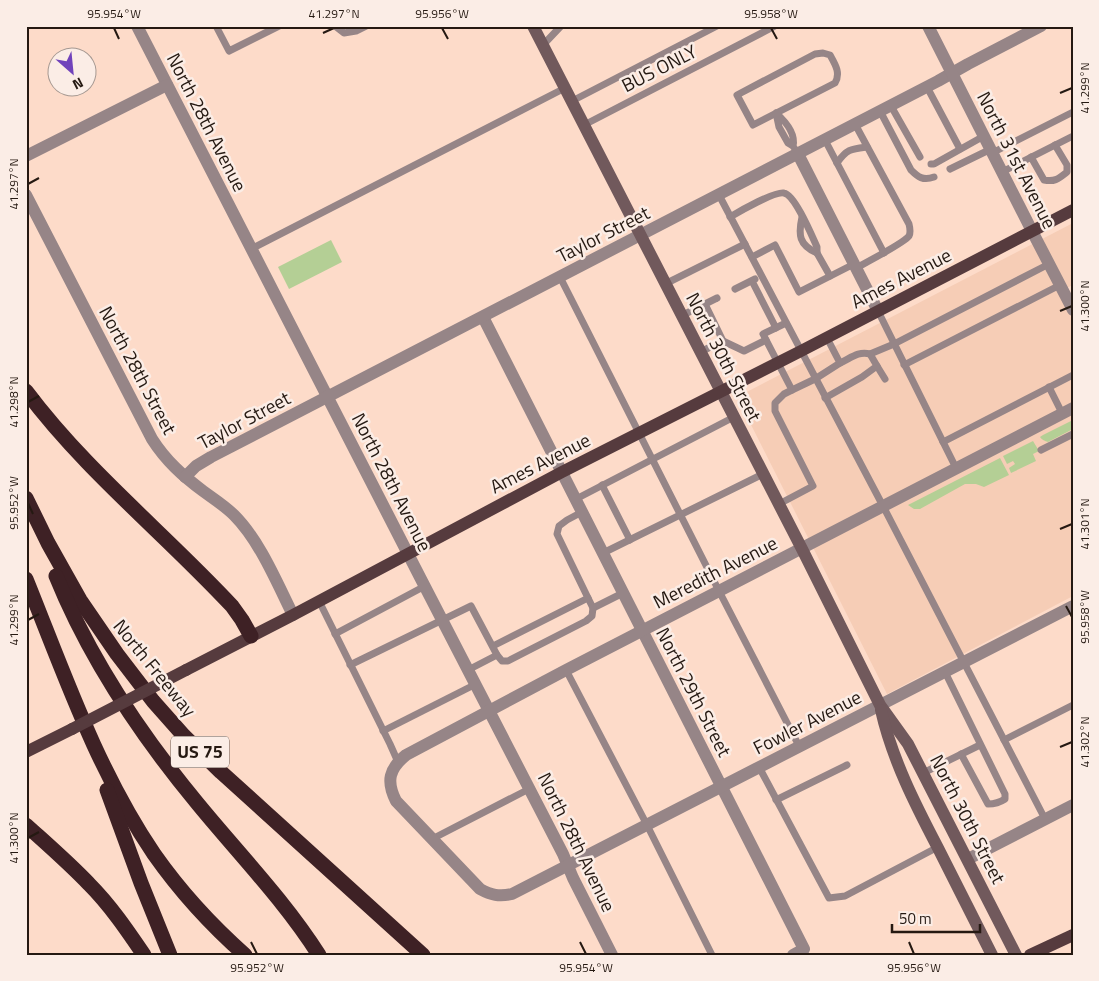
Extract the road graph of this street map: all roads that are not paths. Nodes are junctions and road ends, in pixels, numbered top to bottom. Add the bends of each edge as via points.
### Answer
1 (137, 26) edge
2 (216, 26) edge
3 (279, 26) edge
4 (335, 26) edge
5 (366, 26) edge
6 (534, 26) edge
7 (561, 26) edge
8 (717, 26) edge
9 (775, 26) edge
10 (928, 26) edge
11 (1041, 26) edge
12 (543, 45) junction
13 (952, 73) junction
14 (167, 86) junction
15 (927, 87) junction
16 (565, 88) junction
17 (572, 101) junction
18 (886, 108) junction
19 (1073, 112) edge
20 (776, 113) junction
21 (855, 124) junction
22 (584, 125) junction
23 (984, 136) junction
24 (1072, 136) edge
25 (825, 140) junction
26 (1055, 145) junction
27 (867, 147) junction
28 (960, 149) junction
29 (796, 150) junction
30 (992, 151) junction
31 (951, 154) junction
32 (26, 156) edge
33 (920, 157) dead end
34 (1031, 157) junction
35 (837, 163) junction
36 (931, 164) dead end
37 (958, 166) junction
38 (950, 169) dead end
39 (1002, 172) junction
40 (934, 177) dead end
41 (26, 195) edge
42 (719, 195) junction
43 (1073, 210) edge
44 (730, 216) junction
45 (802, 217) junction
46 (1032, 231) junction
47 (641, 236) junction
48 (745, 244) junction
49 (251, 249) junction
50 (817, 253) junction
51 (884, 253) junction
52 (752, 257) junction
53 (1050, 264) junction
54 (855, 266) junction
55 (761, 276) junction
56 (830, 276) junction
57 (560, 277) junction
58 (752, 280) junction
59 (665, 284) junction
60 (1060, 285) junction
61 (735, 289) dead end
62 (717, 298) dead end
63 (705, 304) junction
64 (1073, 310) edge
65 (878, 311) junction
66 (681, 316) junction
67 (483, 317) junction
68 (786, 323) junction
69 (776, 328) junction
70 (827, 338) junction
71 (766, 340) junction
72 (723, 341) junction
73 (894, 344) junction
74 (801, 351) junction
75 (700, 352) junction
76 (870, 354) junction
77 (778, 362) junction
78 (904, 365) junction
79 (877, 366) junction
80 (838, 367) junction
81 (1073, 375) edge
82 (815, 379) junction
83 (885, 379) dead end
84 (1049, 387) junction
85 (792, 390) junction
86 (26, 391) edge
87 (720, 392) junction
88 (327, 398) junction
89 (825, 398) junction
90 (1068, 411) edge
91 (734, 418) junction
92 (639, 433) junction
93 (1073, 434) edge
94 (943, 442) junction
95 (1041, 450) dead end
96 (653, 459) junction
97 (956, 468) junction
98 (562, 472) junction
99 (763, 474) junction
100 (185, 477) junction
101 (602, 485) junction
102 (576, 499) junction
103 (28, 501) edge
104 (778, 504) junction
105 (882, 506) junction
106 (582, 512) junction
107 (681, 515) junction
108 (630, 540) junction
109 (802, 549) junction
110 (408, 554) junction
111 (603, 554) junction
112 (26, 580) edge
113 (425, 586) junction
114 (719, 590) junction
115 (623, 593) junction
116 (588, 598) junction
117 (319, 602) junction
118 (1073, 606) edge
119 (593, 608) junction
120 (293, 615) junction
121 (442, 620) junction
122 (642, 630) junction
123 (335, 634) junction
124 (251, 636) junction
125 (493, 646) junction
126 (497, 655) junction
127 (963, 662) junction
128 (350, 665) junction
129 (468, 670) junction
130 (566, 670) junction
131 (945, 672) junction
132 (476, 684) junction
133 (74, 699) junction
134 (880, 705) junction
135 (1073, 705) edge
136 (490, 710) junction
137 (384, 731) junction
138 (1004, 740) junction
139 (980, 745) junction
140 (799, 746) junction
141 (26, 752) edge
142 (962, 754) junction
143 (398, 762) junction
144 (847, 765) dead end
145 (759, 767) junction
146 (924, 773) junction
147 (721, 787) junction
148 (529, 789) junction
149 (776, 800) junction
150 (1073, 805) edge
151 (1045, 819) junction
152 (26, 825) edge
153 (646, 825) junction
154 (432, 839) junction
155 (938, 847) junction
156 (968, 859) junction
157 (568, 866) junction
158 (1073, 935) edge
159 (801, 953) edge
160 (144, 955) edge
161 (170, 955) edge
162 (245, 955) edge
163 (318, 955) edge
164 (423, 955) edge
165 (612, 955) edge
166 (712, 955) edge
167 (992, 955) edge
168 (1016, 955) edge
169 (1030, 955) edge

1 - 14 street, North 28th Avenue
2 - 3 lane via 229,51
4 - 5 lane via 344,33 356,32
6 - 12 main road, North 30th Street
7 - 12 lane
8 - 17 lane, BUS ONLY
9 - 22 lane, BUS ONLY
10 - 13 street, North 31st Avenue
11 - 13 street, Taylor Street
12 - 16 main road, North 30th Street
13 - 15 street, Taylor Street
13 - 23 street, North 31st Avenue
14 - 32 street
14 - 49 street, North 28th Avenue
15 - 18 street, Taylor Street
15 - 28 lane
16 - 17 main road, North 30th Street
16 - 49 lane
17 - 22 main road, North 30th Street
18 - 21 street, Taylor Street
18 - 33 lane
18 - 40 lane via 911,170 922,178
19 - 30 lane
20 - 20 lane via 838,79 830,55 815,54 738,95 753,125
20 - 29 lane via 786,123
21 - 25 street, Taylor Street
21 - 27 lane
22 - 47 main road, North 30th Street
23 - 28 lane
23 - 30 street, North 31st Avenue
24 - 26 lane
25 - 29 street, Taylor Street
25 - 35 lane
26 - 34 lane
26 - 34 lane via 1066,165 1067,172 1061,177 1051,182 1044,180
27 - 35 lane via 848,150
27 - 51 lane via 910,227 906,239
28 - 31 lane
29 - 42 street, Taylor Street
29 - 54 street
30 - 37 lane
30 - 39 street, North 31st Avenue
31 - 36 lane
31 - 37 lane
34 - 39 lane
35 - 51 lane
37 - 38 lane
39 - 46 street, North 31st Avenue
41 - 100 street, North 28th Street via 149,434 168,461
42 - 44 lane
42 - 47 street, Taylor Street
43 - 46 main road, Ames Avenue
44 - 45 lane via 783,192 791,197
44 - 48 lane
45 - 50 lane
45 - 50 lane via 799,231 802,242
46 - 53 street, North 31st Avenue
46 - 65 main road, Ames Avenue
47 - 57 street, Taylor Street
47 - 59 main road, North 30th Street
48 - 52 lane
48 - 59 lane
49 - 88 street, North 28th Avenue
50 - 56 lane
51 - 54 lane
52 - 55 lane
52 - 56 lane via 775,245 799,292
53 - 60 street, North 31st Avenue
53 - 73 lane
54 - 56 lane
54 - 65 street
55 - 58 lane
55 - 68 lane
57 - 67 street, Taylor Street
57 - 92 lane
58 - 61 lane
58 - 69 lane
59 - 66 main road, North 30th Street
60 - 64 street, North 31st Avenue
60 - 78 lane
62 - 63 lane
63 - 66 lane
63 - 72 lane
65 - 70 main road, Ames Avenue
65 - 73 lane
66 - 75 main road, North 30th Street
67 - 88 street, Taylor Street
67 - 98 street, North 29th Street
68 - 69 lane
68 - 74 lane
69 - 71 lane via 763,334
70 - 74 main road, Ames Avenue
70 - 80 lane
71 - 72 lane via 744,350
71 - 77 lane
72 - 75 lane
73 - 76 lane
73 - 78 lane
74 - 77 main road, Ames Avenue
74 - 82 lane
75 - 87 main road, North 30th Street
76 - 79 lane
76 - 80 lane via 861,353
77 - 85 lane
77 - 87 main road, Ames Avenue
78 - 94 lane
79 - 83 lane
79 - 89 lane
80 - 82 lane
81 - 84 lane
82 - 85 lane
82 - 89 lane
84 - 90 lane
84 - 94 lane
85 - 104 lane via 775,403 776,411 812,486
86 - 124 highway via 76,451 232,606
87 - 91 main road, North 30th Street
87 - 92 main road, Ames Avenue
88 - 100 street, Taylor Street via 212,457
88 - 110 street, North 28th Avenue
89 - 105 lane
90 - 97 street, Meredith Avenue
91 - 96 lane
91 - 99 main road, North 30th Street
92 - 96 lane
92 - 98 main road, Ames Avenue
93 - 95 lane
94 - 97 lane
96 - 101 lane
96 - 107 lane
97 - 105 street, Meredith Avenue
98 - 102 street, North 29th Street
98 - 110 main road, Ames Avenue
99 - 104 main road, North 30th Street
99 - 107 lane
100 - 120 street, North 28th Street via 242,524
101 - 102 lane
101 - 108 lane
102 - 106 street, North 29th Street
103 - 163 highway via 69,606 128,712 175,776 287,908
103 - 164 highway, North Freeway / US 75 via 64,573 93,621 164,714 221,772
104 - 109 main road, North 30th Street
105 - 109 street, Meredith Avenue
105 - 127 lane
106 - 111 street, North 29th Street
106 - 116 lane via 559,526 557,534
107 - 108 lane
107 - 114 lane
108 - 111 lane
109 - 114 street, Meredith Avenue
109 - 134 main road, North 30th Street
110 - 113 street, North 28th Avenue
110 - 117 main road, Ames Avenue
111 - 115 street, North 29th Street
112 - 133 highway
113 - 121 street, North 28th Avenue
113 - 123 lane
114 - 122 street, Meredith Avenue
114 - 140 lane
115 - 119 lane
115 - 122 street, North 29th Street
116 - 119 lane
116 - 125 lane
117 - 120 main road, Ames Avenue
117 - 123 lane
118 - 127 street, Fowler Avenue
119 - 126 lane via 592,616 586,621 508,661 502,661
120 - 124 main road, Ames Avenue
121 - 125 lane via 471,606
121 - 128 lane
121 - 129 street, North 28th Avenue
122 - 130 street, Meredith Avenue
122 - 147 street, North 29th Street
123 - 128 lane
124 - 141 main road, Ames Avenue, bridge
125 - 126 lane
126 - 129 lane
127 - 131 street, Fowler Avenue
127 - 138 lane
128 - 137 lane
129 - 132 street, North 28th Avenue
130 - 136 street, Meredith Avenue
130 - 153 lane
131 - 134 street, Fowler Avenue
131 - 139 lane
132 - 136 street, North 28th Avenue
132 - 137 lane
133 - 161 highway
133 - 162 highway via 113,785 147,844 193,904
134 - 140 street, Fowler Avenue
134 - 146 main road, North 30th Street
134 - 155 main road, North 30th Street via 886,733 901,771
135 - 138 lane
136 - 143 street, Meredith Avenue
136 - 148 street, North 28th Avenue
137 - 143 lane
138 - 151 lane
139 - 142 lane
139 - 142 lane via 1005,794 1000,802 988,804
140 - 145 street, Fowler Avenue
142 - 146 lane
143 - 154 street via 392,772 391,791 396,801
144 - 149 lane
145 - 147 street, Fowler Avenue
145 - 149 lane
146 - 156 main road, North 30th Street
147 - 153 street, Fowler Avenue
147 - 159 street, North 29th Street
148 - 154 lane
148 - 157 street, North 28th Avenue
149 - 155 lane via 829,898 845,896
150 - 151 street
151 - 156 street
152 - 160 highway via 90,884
153 - 157 street, Fowler Avenue
153 - 166 lane
154 - 157 street, Fowler Avenue via 480,889 490,895 512,894
155 - 167 main road, North 30th Street
156 - 168 main road, North 30th Street
157 - 165 street, North 28th Avenue
158 - 169 main road

